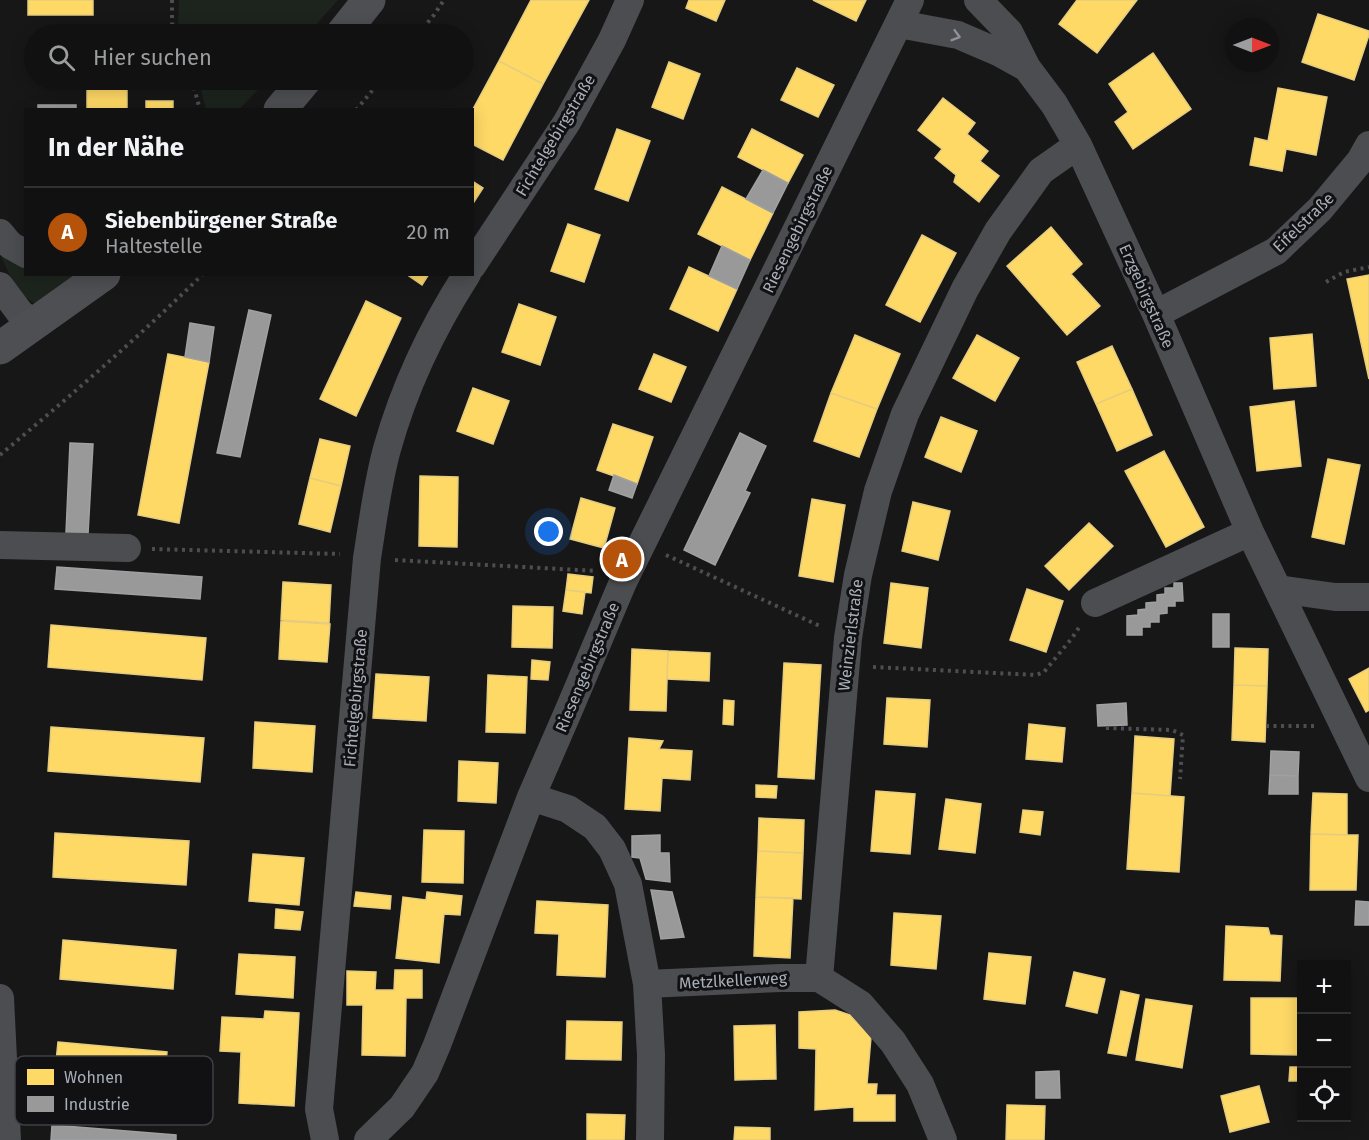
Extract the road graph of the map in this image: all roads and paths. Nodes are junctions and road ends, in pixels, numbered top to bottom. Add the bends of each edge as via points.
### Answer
1 (172, 0) edge
2 (369, 0) edge
3 (444, 0) edge
4 (630, 0) edge
5 (978, 0) edge
6 (904, 12) edge
7 (172, 24) edge
8 (350, 24) edge
9 (426, 24) edge
10 (1027, 68) junction
11 (195, 90) edge
12 (297, 90) edge
13 (373, 90) edge
14 (199, 108) edge
15 (282, 108) edge
16 (358, 108) edge
17 (1078, 145) junction
18 (1369, 145) edge
19 (0, 233) edge
20 (24, 253) edge
21 (474, 263) edge
22 (1369, 267) edge
23 (101, 276) edge
24 (200, 276) edge
25 (466, 276) edge
26 (1326, 282) dead end
27 (0, 286) edge
28 (1156, 314) junction
29 (34, 324) junction
30 (0, 348) edge
31 (0, 455) edge
32 (1250, 532) junction
33 (641, 544) junction
34 (0, 545) edge
35 (127, 548) dead end
36 (1278, 589) junction
37 (1369, 597) edge
38 (1095, 603) joint
39 (848, 638) junction
40 (845, 667) junction
41 (1337, 712) junction
42 (1266, 726) dead end
43 (1106, 728) dead end
44 (1369, 778) edge
45 (1180, 779) dead end
46 (531, 797) junction
47 (819, 978) junction
48 (647, 984) junction
49 (0, 998) edge
50 (7, 1140) edge
51 (325, 1140) edge
52 (368, 1140) edge
53 (650, 1140) edge
54 (943, 1140) edge

1 - 7 path
2 - 8 main road
3 - 9 path
4 - 21 street, Fichtelgebirgstraße via 567,122
5 - 10 street, Erzgebirgstraße via 1010,32
6 -> 10 street, Erzgebirgstraße
6 - 33 street, Riesengebirgstraße
10 - 17 street, Erzgebirgstraße
11 - 14 path
12 - 15 main road
13 - 16 path
17 - 28 street, Erzgebirgstraße
17 - 39 street, Weinzierlstraße via 1041,171 998,231 965,289 905,414 876,502
18 - 28 street, Eifelstraße via 1320,209 1276,251
19 - 20 street
22 - 26 path via 1344,272
23 - 29 main road
24 - 31 path via 70,397
25 - 51 street, Fichtelgebirgstraße via 408,387 376,493 319,1109
27 - 29 street via 20,313
28 - 32 street, Erzgebirgstraße
29 - 30 main road
32 - 36 street, Erzgebirgstraße
32 - 38 street
33 - 39 path
33 - 46 street, Riesengebirgstraße
34 - 35 street
36 - 37 street
36 - 41 street, Erzgebirgstraße
38 - 40 path via 1044,672 1036,675
39 - 40 street, Weinzierlstraße
40 - 47 street, Weinzierlstraße
41 - 42 path via 1320,726
41 - 44 street, Erzgebirgstraße
43 - 45 path via 1172,730 1183,735
46 - 48 street via 568,809 596,827 612,849 628,884
46 - 52 street, Riesengebirgstraße via 425,1073 402,1107
47 - 48 street, Metzlkellerweg
47 - 54 street via 860,1004 893,1042 920,1084
48 - 53 street
49 - 50 street

